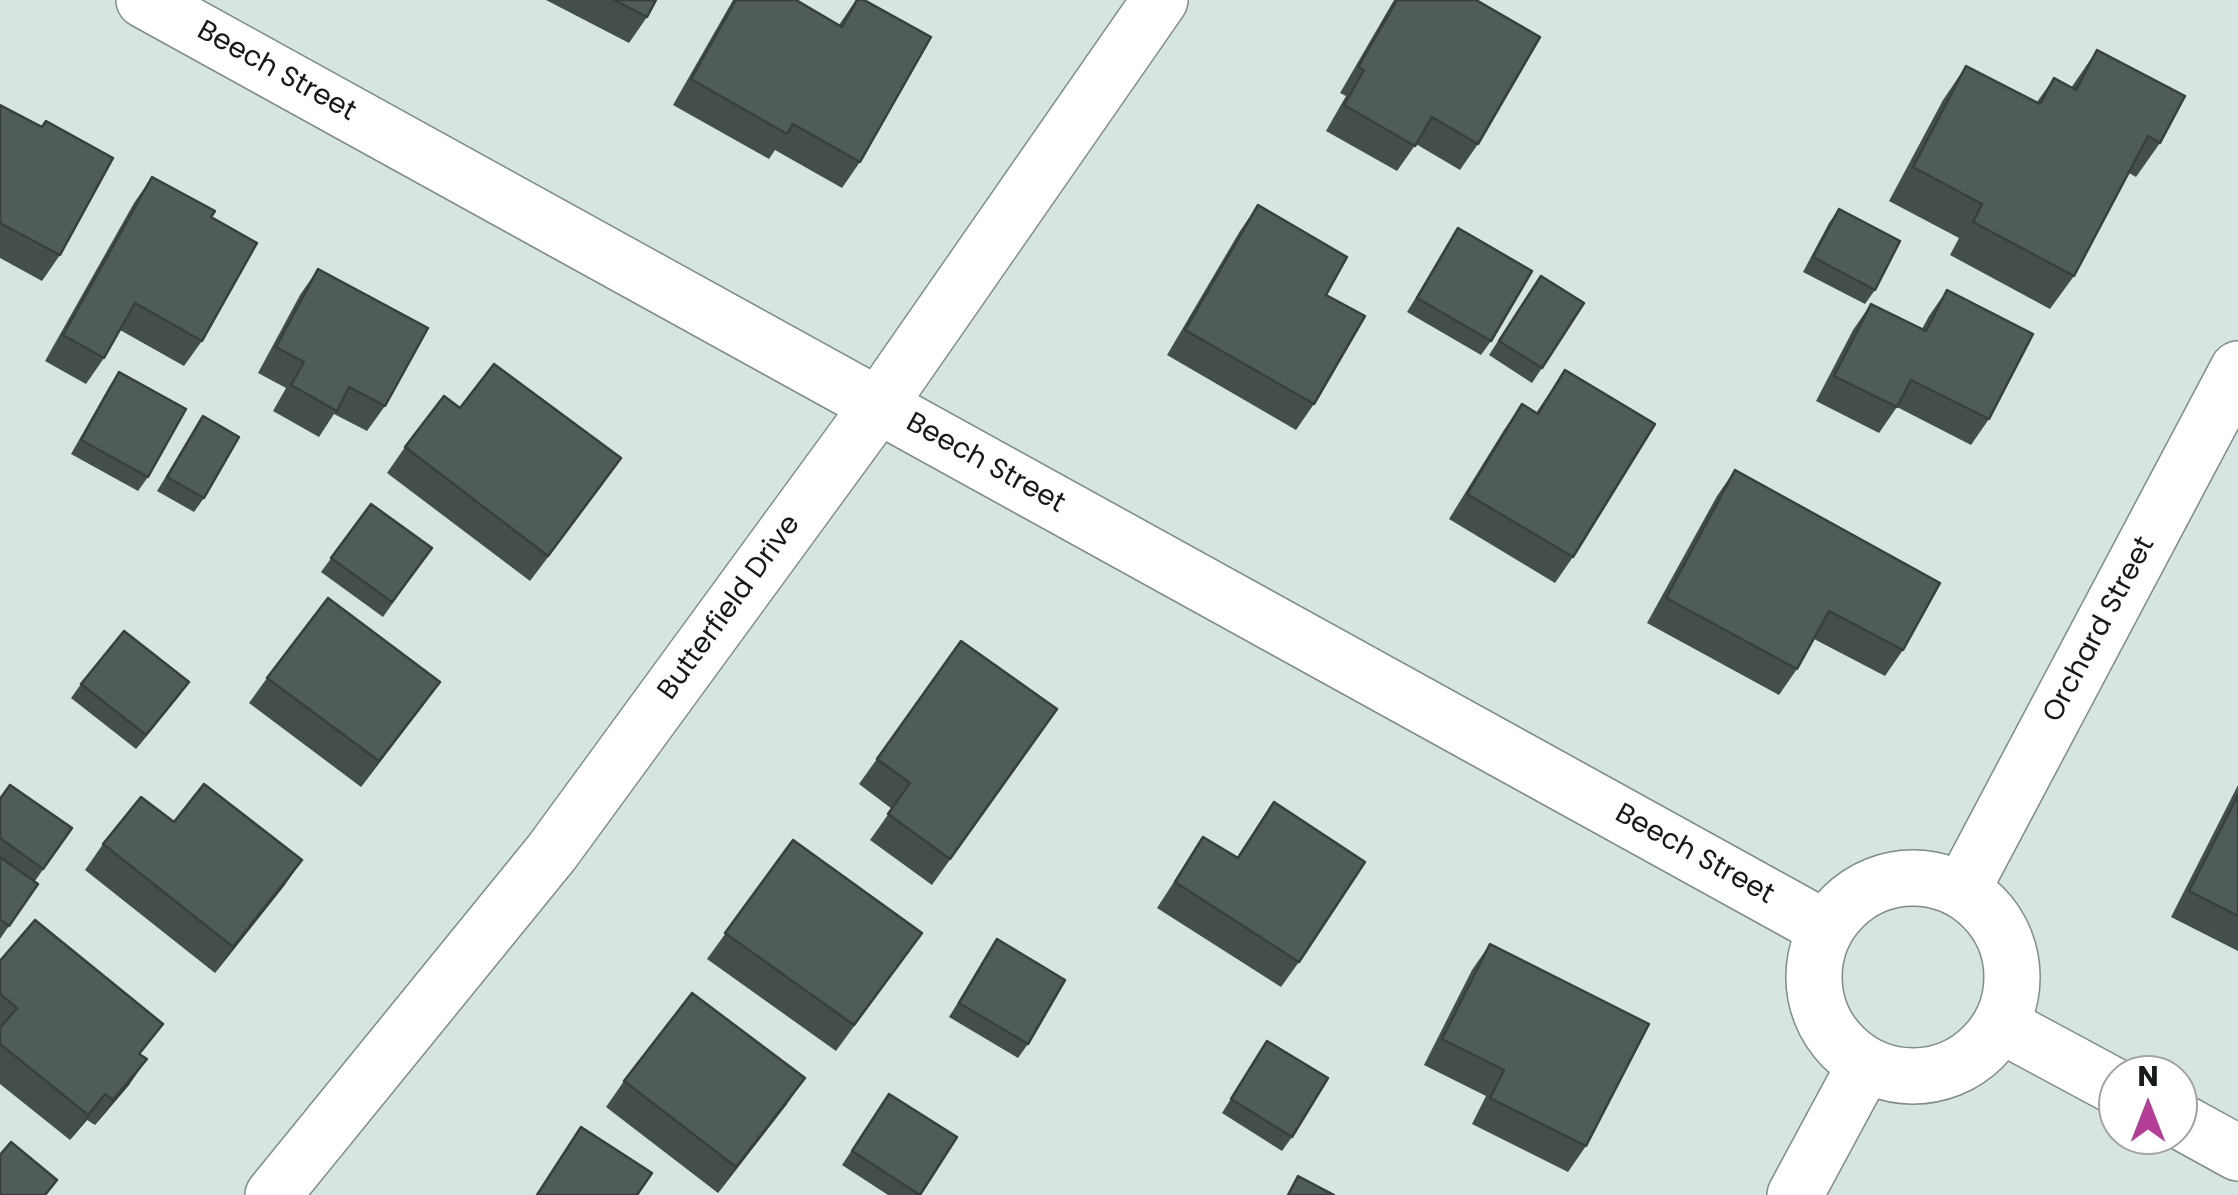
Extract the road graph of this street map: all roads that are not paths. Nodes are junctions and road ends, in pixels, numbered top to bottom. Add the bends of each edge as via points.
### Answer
1 (144, 0) edge
2 (1160, 0) edge
3 (2238, 369) edge
4 (878, 406) junction
5 (1962, 890) junction
6 (1825, 928) junction
7 (2001, 1025) junction
8 (1865, 1064) junction
9 (2098, 1077) edge
10 (2198, 1131) edge
11 (2238, 1153) edge
12 (273, 1195) edge
13 (1795, 1195) edge

1 - 4 street, Beech Street
2 - 4 street, Butterfield Drive
3 - 5 street, Orchard Street
4 - 6 street, Beech Street
4 - 12 street, Butterfield Drive via 552,852
5 - 6 street via 1925,878 1886,880 1851,900
5 - 7 street via 1992,916 2010,950 2012,989
6 - 8 street via 1813,966 1817,1005 1835,1039
7 - 8 street via 1976,1055 1941,1073 1902,1077
7 - 9 street
8 - 13 street
10 - 11 street

